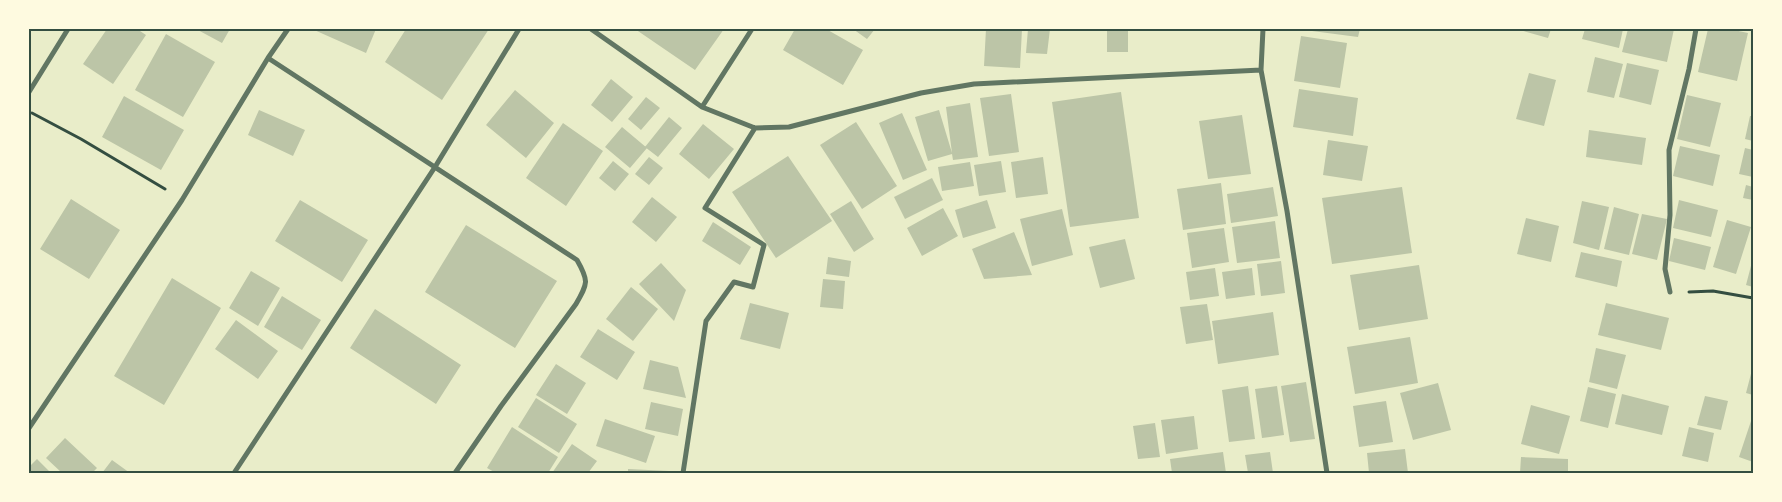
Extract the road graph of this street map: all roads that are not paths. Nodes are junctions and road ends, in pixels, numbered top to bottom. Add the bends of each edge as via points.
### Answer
1 (68, 29) edge
2 (288, 29) edge
3 (519, 29) edge
4 (591, 29) edge
5 (752, 29) edge
6 (1263, 29) edge
7 (1696, 29) edge
8 (268, 58) junction
9 (1261, 70) junction
10 (29, 92) edge
11 (702, 107) junction
12 (755, 128) junction
13 (435, 167) junction
14 (1670, 292) road end
15 (29, 428) edge
16 (234, 473) edge
17 (455, 473) edge
18 (683, 473) edge
19 (1326, 473) edge

1 - 10 street
2 - 8 street
3 - 13 street
4 - 11 street
5 - 11 street
6 - 9 street
7 - 14 street via 1669,150 1670,215 1665,269
8 - 13 street
8 - 15 street via 182,200
9 - 12 street via 974,84 921,93 789,127
9 - 19 street via 1288,211
11 - 12 street
12 - 18 street via 705,208 764,245 753,287 734,282 706,321
13 - 16 street
13 - 17 street via 577,260 586,276 576,304

